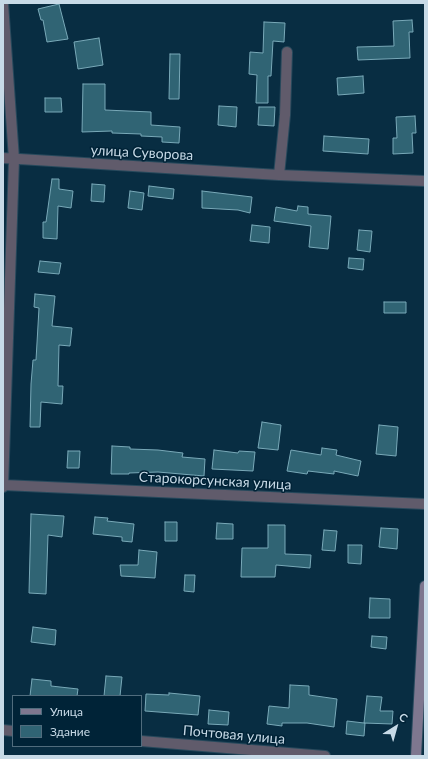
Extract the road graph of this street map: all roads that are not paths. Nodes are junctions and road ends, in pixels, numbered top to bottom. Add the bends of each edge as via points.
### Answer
1 (3, 3) edge
2 (288, 52) dead end
3 (3, 158) edge
4 (14, 159) junction
5 (279, 175) junction
6 (425, 181) edge
7 (3, 486) edge
8 (425, 504) edge
9 (425, 586) edge
10 (142, 741) edge
11 (325, 756) edge
12 (416, 756) edge

1 - 4 street
2 - 5 street
3 - 4 street, улица Суворова
4 - 5 street, улица Суворова
4 - 7 street
5 - 6 street, улица Суворова
7 - 8 street, Старокорсунская улица
9 - 12 street
10 - 11 street, Почтовая улица

